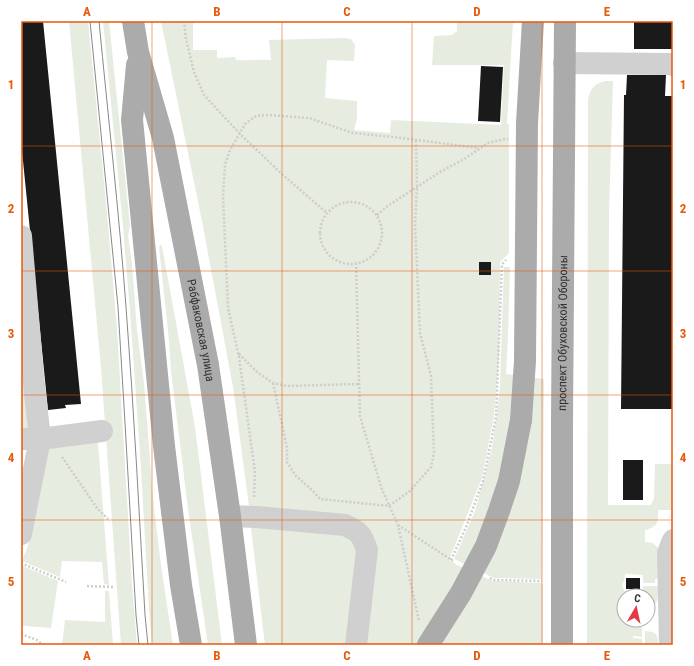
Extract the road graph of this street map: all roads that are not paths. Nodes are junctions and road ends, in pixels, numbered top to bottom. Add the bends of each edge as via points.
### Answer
1 (133, 21) edge
2 (533, 21) edge
3 (565, 21) edge
4 (138, 52) junction
5 (564, 63) junction
6 (673, 65) edge
7 (21, 237) edge
8 (27, 376) edge
9 (102, 431) dead end
10 (31, 439) edge
11 (230, 516) junction
12 (21, 534) edge
13 (673, 540) edge
14 (191, 645) edge
15 (246, 645) edge
16 (356, 645) edge
17 (428, 645) edge
18 (562, 645) edge
19 (670, 645) edge

1 - 4 main road, Рабфаковская улица
2 - 17 main road, bridge via 527,123 525,361 521,420 509,481 486,546 461,593
3 - 5 main road, проспект Обуховской Обороны
4 - 11 main road, Рабфаковская улица via 163,138 208,365
4 - 14 main road via 132,120 164,446
5 - 6 lane
5 - 18 main road, проспект Обуховской Обороны
7 - 8 lane
8 - 10 lane
9 - 10 lane
10 - 12 lane
11 - 15 main road, Рабфаковская улица
11 - 16 lane via 345,525 357,530 367,550
13 - 19 lane via 668,553

